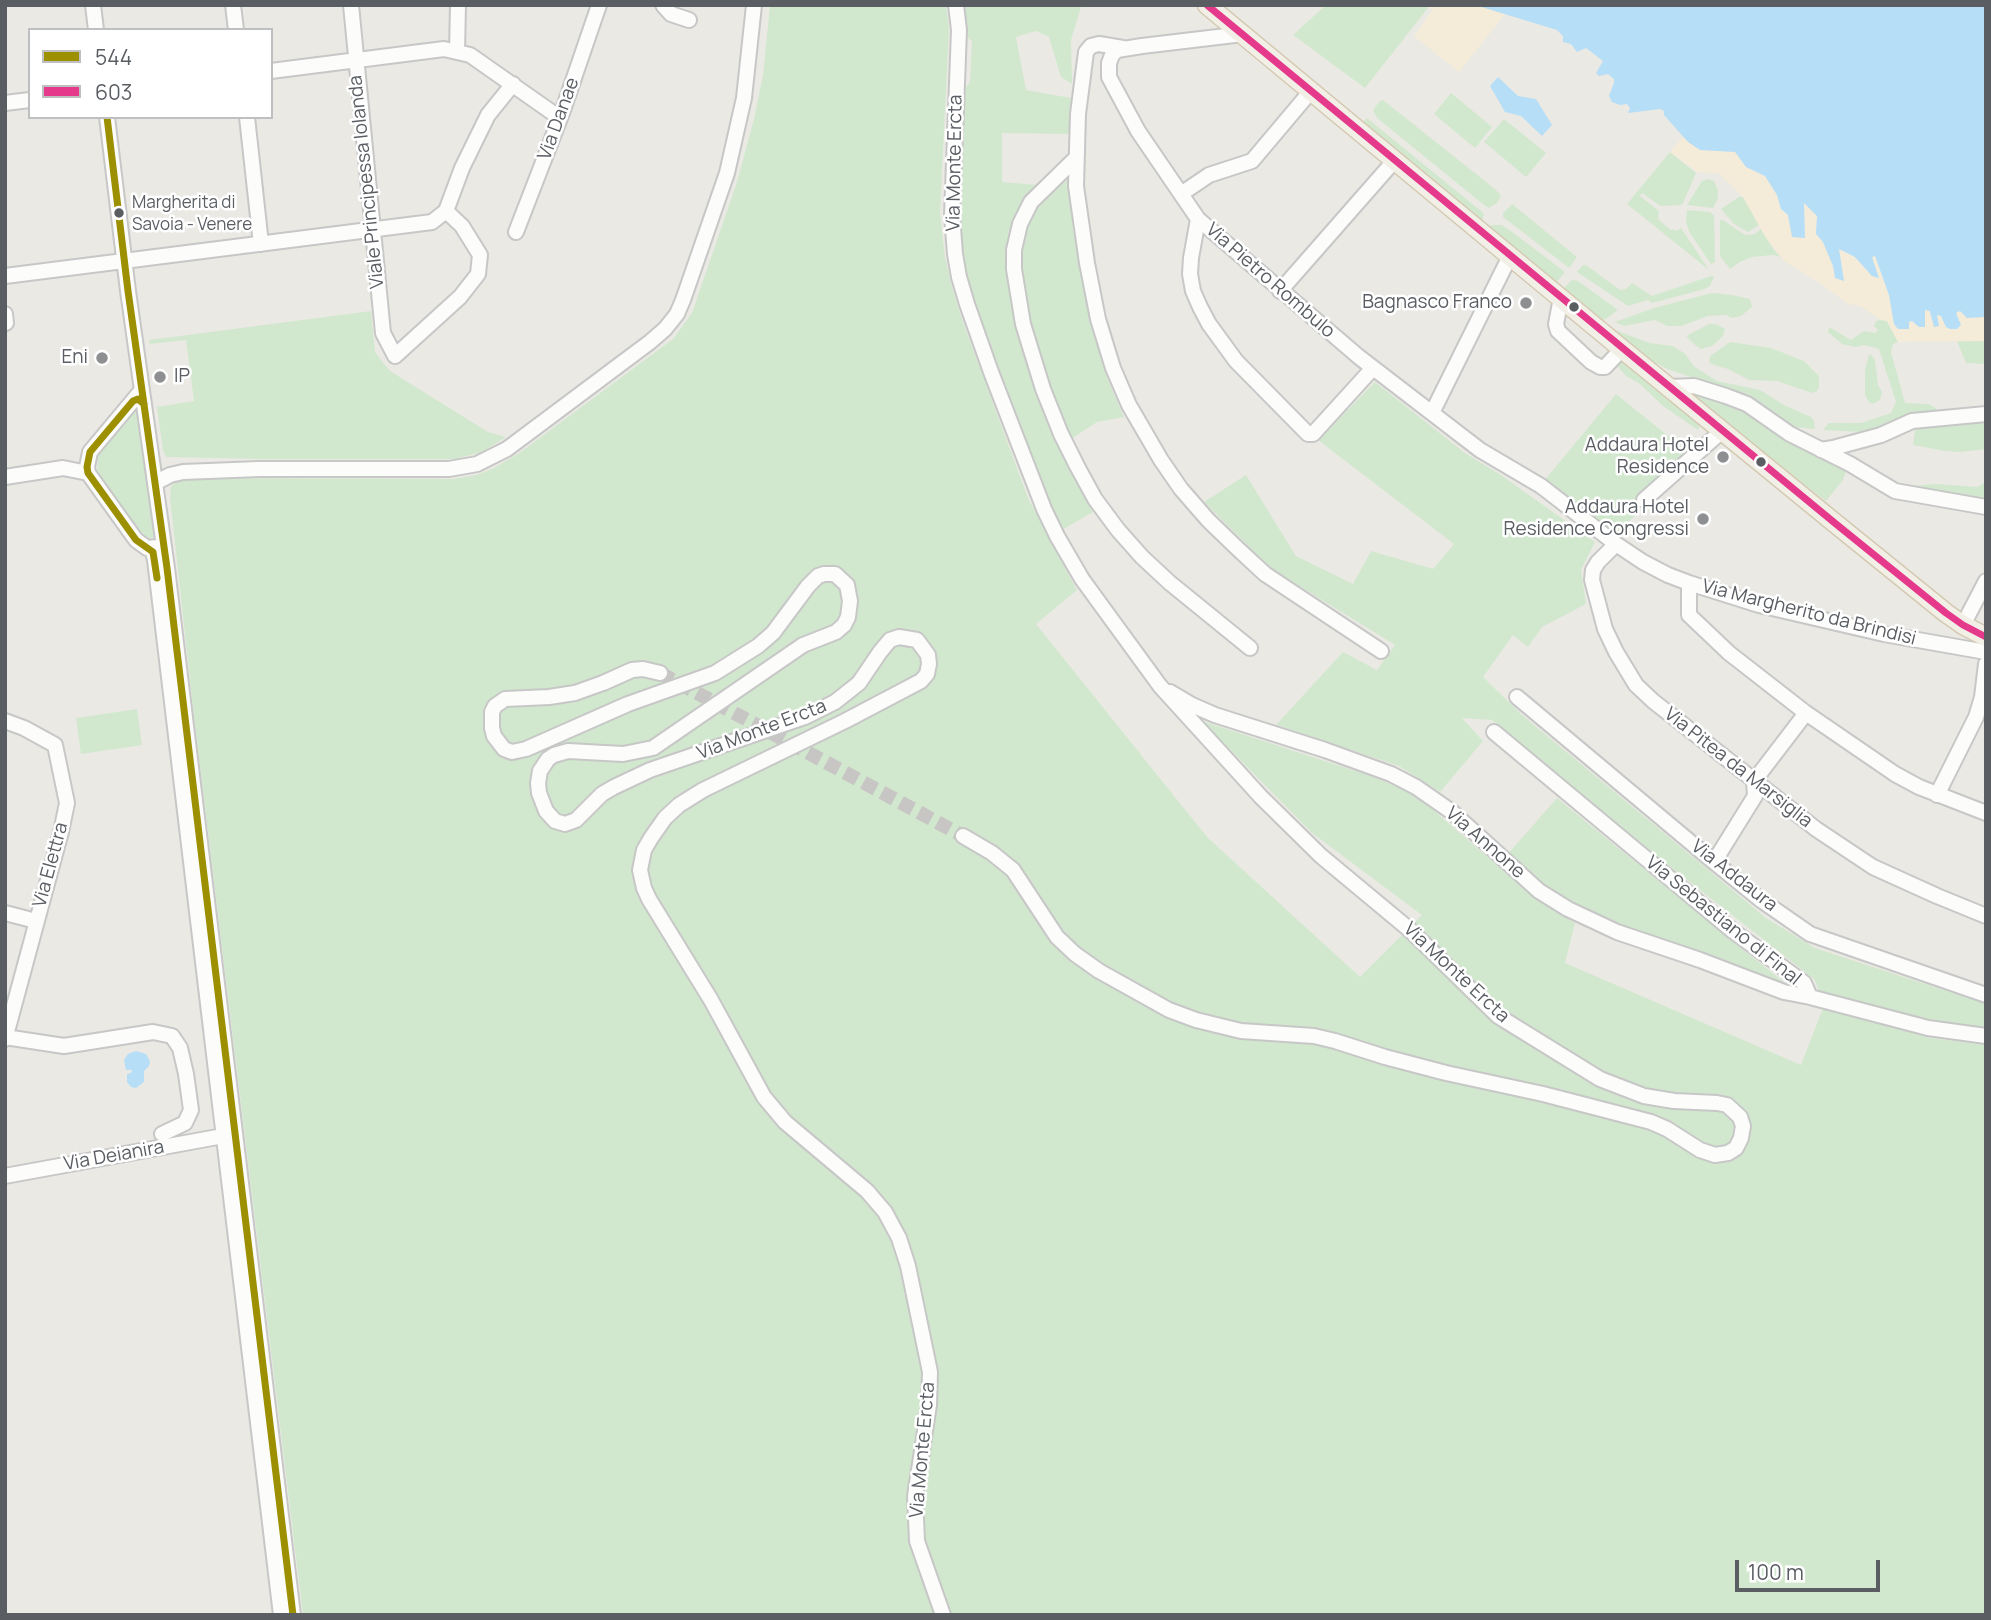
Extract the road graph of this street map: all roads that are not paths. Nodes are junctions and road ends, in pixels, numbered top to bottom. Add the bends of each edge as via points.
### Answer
1 (93, 5) edge
2 (233, 5) edge
3 (351, 5) edge
4 (458, 5) edge
5 (599, 5) edge
6 (663, 5) edge
7 (754, 5) edge
8 (956, 5) edge
9 (1207, 5) edge
10 (689, 20) dead end
11 (96, 28) edge
12 (236, 28) edge
13 (1243, 34) junction
14 (1124, 48) junction
15 (457, 52) junction
16 (356, 61) junction
17 (273, 71) edge
18 (513, 84) junction
19 (1311, 91) junction
20 (28, 100) edge
21 (5, 103) edge
22 (560, 118) junction
23 (107, 119) edge
24 (247, 119) edge
25 (1076, 158) junction
26 (1395, 160) junction
27 (1181, 194) junction
28 (446, 211) junction
29 (1198, 219) junction
30 (372, 231) junction
31 (516, 232) dead end
32 (261, 244) junction
33 (1510, 256) junction
34 (124, 261) junction
35 (5, 276) edge
36 (1280, 291) junction
37 (1561, 299) junction
38 (1622, 349) junction
39 (1373, 368) junction
40 (1669, 387) junction
41 (139, 399) junction
42 (1432, 413) junction
43 (1986, 414) edge
44 (1722, 432) junction
45 (1821, 450) junction
46 (1864, 451) dead end
47 (90, 452) junction
48 (152, 459) junction
49 (48, 470) junction
50 (183, 472) junction
51 (88, 473) junction
52 (5, 477) edge
53 (155, 483) junction
54 (1644, 500) dead end
55 (1986, 507) edge
56 (155, 544) junction
57 (1616, 544) junction
58 (1986, 581) edge
59 (1689, 583) junction
60 (1963, 625) junction
61 (1986, 637) edge
62 (1250, 648) dead end
63 (1381, 651) dead end
64 (1986, 652) edge
65 (1986, 664) edge
66 (660, 673) tunnel mouth
67 (1160, 686) junction
68 (1517, 697) dead end
69 (1806, 713) junction
70 (5, 721) edge
71 (1494, 732) dead end
72 (1754, 781) junction
73 (1937, 795) junction
74 (1986, 813) edge
75 (963, 836) tunnel mouth
76 (1714, 862) junction
77 (5, 913) edge
78 (1986, 916) edge
79 (36, 921) junction
80 (1986, 995) edge
81 (1810, 997) junction
82 (1986, 1037) edge
83 (5, 1038) edge
84 (162, 1134) dead end
85 (223, 1136) junction
86 (5, 1176) edge
87 (281, 1615) edge
88 (293, 1615) edge
89 (943, 1615) edge

1 - 11 street
2 - 12 street
3 - 16 street, Viale Principessa Iolanda
4 - 15 street
5 - 22 street, Via Danae
6 - 10 street via 671,15
7 - 50 street via 744,98 727,173 680,307 666,329 507,449 470,466 449,470
8 - 67 street, Via Monte Ercta via 952,215 954,254 967,304 1057,536 1082,579
9 - 13 main road
13 - 14 street
13 - 19 main road
14 - 25 street via 1099,44 1086,52
14 - 27 street, Via Pietro Rombulo via 1112,55 1109,76 1138,131
15 - 16 street via 444,49
15 - 18 street via 470,55
16 - 17 street
16 - 30 street, Viale Principessa Iolanda
18 - 22 street
18 - 28 street via 488,115
19 - 26 main road
19 - 27 street via 1252,162 1209,175
20 - 21 street
22 - 31 street, Via Danae
23 - 34 street
24 - 32 street
25 - 62 street via 1031,202 1014,250 1018,301 1040,379 1077,466 1118,530 1170,583
25 - 63 street via 1080,217 1098,319 1129,405 1161,460 1208,520 1265,574
26 - 33 main road
26 - 36 street
27 - 29 street, Via Pietro Rombulo
28 - 30 street via 432,222
28 - 30 street, Viale Principessa Iolanda via 480,255 478,274 460,297 395,356 383,333
29 - 36 street, Via Pietro Rombulo
29 - 39 street via 1190,274 1200,307 1236,361 1308,434 1319,428
30 - 32 street
32 - 34 street
33 - 37 main road
33 - 42 street
34 - 35 street
34 - 41 street
36 - 39 street, Via Pietro Rombulo
37 - 38 main road
37 - 38 street via 1558,331 1591,362 1605,367
38 - 40 main road
39 - 42 street, Via Pietro Rombulo
40 - 44 main road
40 - 45 street via 1693,386 1737,400
41 - 47 street
41 - 48 street
42 - 57 street, Via Margherito da Brindisi via 1480,450 1541,486
43 - 45 street via 1913,421 1881,435
44 - 54 street
44 - 60 main road
45 - 46 street
45 - 55 street via 1895,491
47 - 49 street
47 - 51 street
48 - 50 street
48 - 53 street
49 - 51 street
49 - 52 street
50 - 53 street
51 - 56 street via 136,540 144,547
53 - 56 street
56 - 85 street
56 - 88 street via 167,568
57 - 59 street, Via Margherito da Brindisi
57 - 72 street, Via Pitea da Marsiglia via 1598,562 1592,580 1605,628 1625,668 1653,701
58 - 60 street
59 - 64 street, Via Margherito da Brindisi via 1759,605
59 - 69 street via 1688,608 1693,621
60 - 61 main road
65 - 73 street via 1976,717
66 - 89 street, Via Monte Ercta via 632,670 562,696 505,699 492,712 494,736 504,749 526,750 628,704 715,673 773,633 818,576 835,574 846,585 850,608 836,632 803,645 653,748 623,754 568,751 548,759 540,771 539,793 555,821 571,823 601,794 650,770 805,717 835,702 859,683 890,640 918,640 928,655 927,674 921,681 679,805 643,850 640,870 649,900 764,1097 785,1122 867,1191 899,1238 930,1372 915,1496 917,1541
67 - 75 street, Via Monte Ercta via 1297,834 1404,924 1497,1016 1600,1079 1644,1096 1727,1105 1741,1117 1743,1126 1736,1148 1716,1155 1651,1122 1314,1036 1241,1031 1169,1010 1075,954 1051,929 1013,870
67 - 81 street, Via Annone via 1215,715 1325,750 1416,787 1539,891 1580,915 1784,992
68 - 76 street, Via Addaura
69 - 72 street
69 - 73 street via 1895,774
70 - 79 street, Via Elettra via 55,745 67,803
71 - 81 street, Via Sebastiano di Final via 1733,931 1804,983
72 - 76 street via 1755,796
72 - 78 street, Via Pitea da Marsiglia via 1873,867
73 - 74 street
76 - 80 street, Via Addaura via 1810,934
77 - 79 street
79 - 83 street, Via Elettra
81 - 82 street, Via Sebastiano di Final via 1928,1028
83 - 84 street via 64,1046 153,1032 172,1036 180,1048 191,1110 185,1123
85 - 86 street, Via Deianira
85 - 87 street

